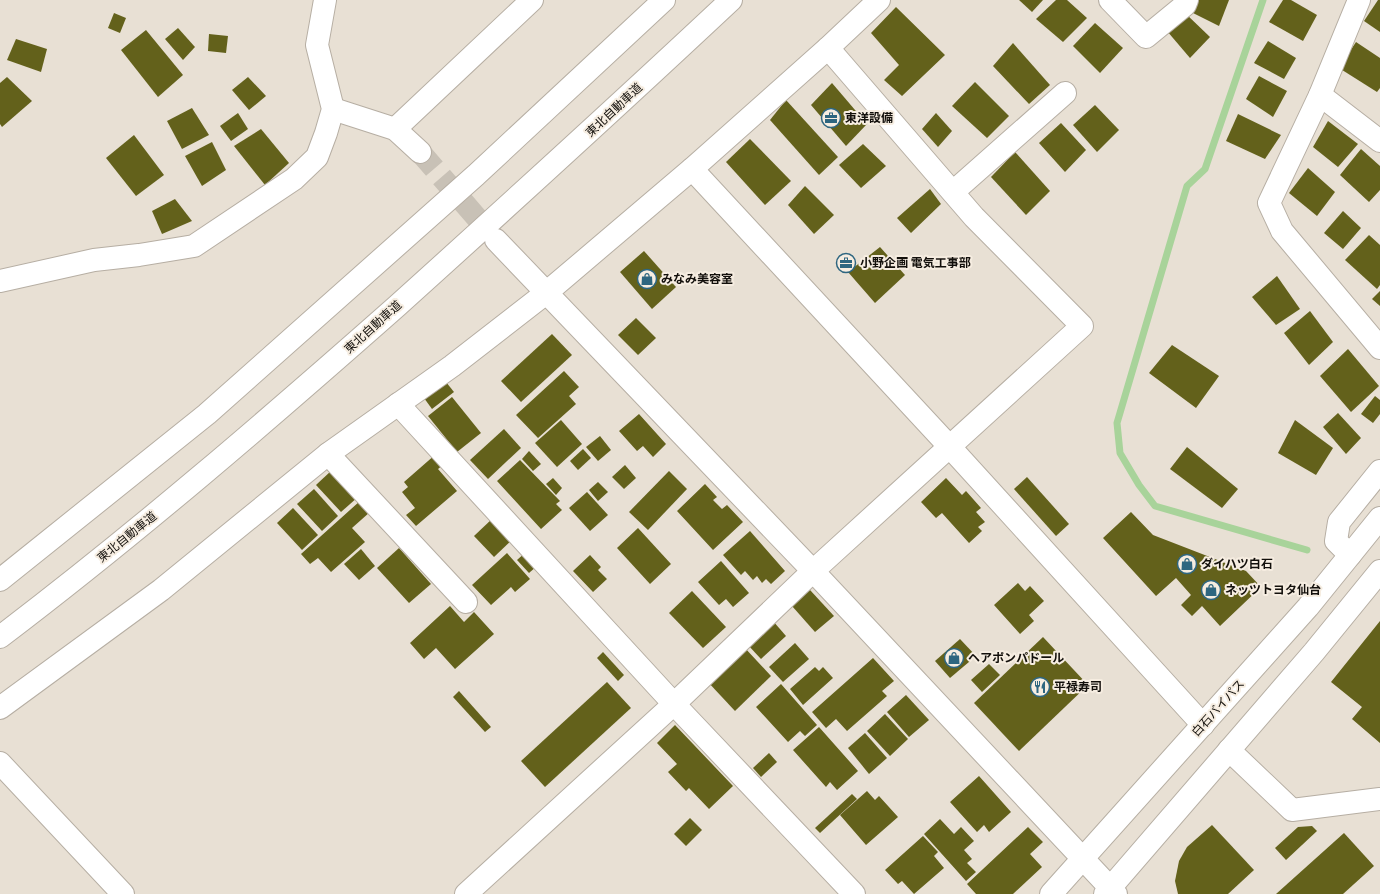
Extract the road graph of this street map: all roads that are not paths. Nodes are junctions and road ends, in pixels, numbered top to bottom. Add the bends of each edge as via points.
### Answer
1 (325, 0) edge
2 (532, 0) edge
3 (664, 0) edge
4 (732, 0) edge
5 (879, 0) edge
6 (1110, 0) edge
7 (1187, 0) edge
8 (1359, 0) edge
9 (828, 48) junction
10 (1065, 93) dead end
11 (1320, 95) junction
12 (333, 109) junction
13 (395, 129) junction
14 (1380, 141) edge
15 (420, 152) tunnel mouth
16 (692, 169) junction
17 (954, 192) junction
18 (496, 240) tunnel mouth
19 (0, 281) edge
20 (546, 293) junction
21 (1380, 348) edge
22 (398, 404) junction
23 (949, 446) junction
24 (328, 454) junction
25 (1380, 471) edge
26 (1380, 518) edge
27 (1350, 554) junction
28 (813, 571) junction
29 (1380, 571) edge
30 (0, 580) edge
31 (466, 602) dead end
32 (0, 637) edge
33 (674, 704) junction
34 (0, 708) edge
35 (1203, 725) junction
36 (1228, 750) junction
37 (0, 763) edge
38 (1380, 800) edge
39 (1083, 859) junction
40 (1111, 892) edge
41 (123, 894) edge
42 (466, 894) edge
43 (854, 894) edge
44 (1051, 894) edge

1 - 12 main road via 316,45
2 - 13 main road
3 - 30 main road via 476,175 207,414
4 - 32 main road, 東北自動車道 via 581,140 332,363 217,463 71,583
5 - 9 main road
6 - 7 main road via 1146,37 1185,5
8 - 11 main road
9 - 16 main road
9 - 17 main road
10 - 17 main road
11 - 14 main road
11 - 21 main road via 1269,203 1282,231
12 - 13 main road
12 - 19 main road via 317,157 294,179 194,246 94,260
13 - 15 main road
16 - 20 main road
16 - 23 main road
17 - 23 main road via 974,217 1082,326
18 - 20 main road
20 - 22 main road
20 - 28 main road
22 - 24 main road
22 - 33 main road
23 - 28 main road
23 - 35 main road
24 - 31 main road
24 - 34 main road via 161,590
25 - 27 main road via 1339,522 1336,541
26 - 27 main road, 白石バイパス
27 - 35 main road, 白石バイパス via 1308,607
28 - 33 main road
28 - 39 main road
29 - 36 main road via 1314,652
33 - 42 main road
33 - 43 main road
35 - 39 main road, 白石バイパス
36 - 38 main road via 1292,810
36 - 40 main road
37 - 41 main road
39 - 40 main road
39 - 44 main road, 白石バイパス

